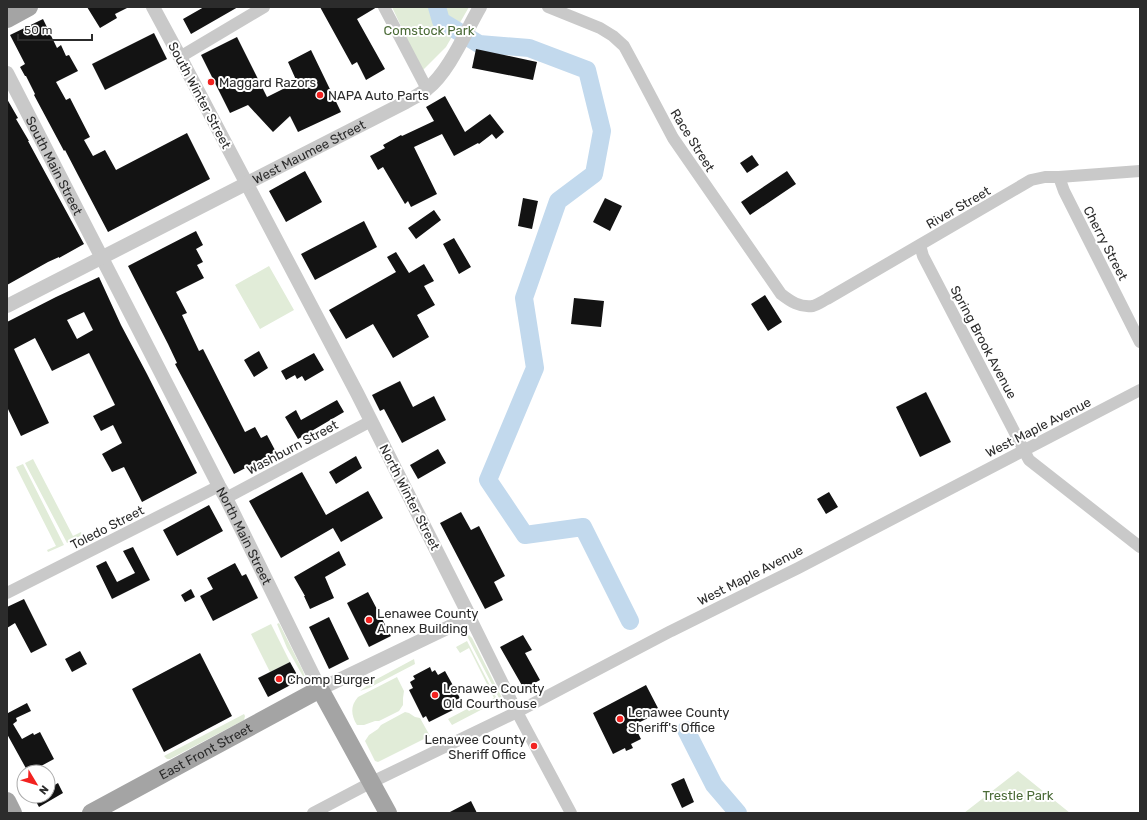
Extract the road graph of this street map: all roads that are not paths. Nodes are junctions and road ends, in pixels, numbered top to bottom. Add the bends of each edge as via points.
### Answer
1 (30, 7) edge
2 (153, 7) edge
3 (264, 7) edge
4 (384, 7) edge
5 (548, 7) edge
6 (478, 10) edge
7 (7, 19) edge
8 (180, 57) junction
9 (7, 73) edge
10 (428, 89) junction
11 (1140, 171) edge
12 (1059, 177) junction
13 (246, 183) junction
14 (920, 245) junction
15 (102, 258) junction
16 (7, 306) edge
17 (802, 306) joint
18 (1140, 342) edge
19 (1140, 390) edge
20 (371, 421) junction
21 (1024, 450) junction
22 (222, 492) junction
23 (1140, 547) edge
24 (7, 593) edge
25 (470, 617) junction
26 (320, 689) junction
27 (517, 712) junction
28 (372, 782) junction
29 (7, 801) edge
30 (13, 813) edge
31 (91, 813) edge
32 (313, 813) edge
33 (388, 813) edge
34 (571, 813) edge

1 - 7 main road
2 - 8 street, South Winter Street
3 - 8 street
4 - 10 street
5 - 17 street, Race Street via 600,28 624,46 673,138 689,162 781,294
6 - 10 street, West Maumee Street via 441,75
8 - 13 street, South Winter Street
9 - 15 street, South Main Street
10 - 13 street, West Maumee Street
11 - 12 street, River Street
12 - 14 street, River Street via 1031,180
12 - 18 street, Cherry Street
13 - 15 street, West Maumee Street
13 - 20 street, North Winter Street
14 - 17 street, River Street via 827,299 813,306
14 - 21 street, Spring Brook Avenue via 923,256
15 - 16 street, West Maumee Street
15 - 22 street, North Main Street
19 - 21 street, West Maple Avenue
20 - 22 street, Washburn Street
20 - 25 street, North Winter Street
21 - 23 street, Spring Brook Avenue via 1030,460
21 - 27 street, West Maple Avenue
22 - 24 street, Toledo Street
22 - 26 street, North Main Street
25 - 26 street
25 - 27 street, North Winter Street
26 - 28 main road, North Main Street
26 - 31 main road, East Front Street
27 - 28 street, West Maple Avenue
27 - 34 street, North Winter Street
28 - 32 street, West Maple Avenue
28 - 33 main road, North Main Street
29 - 30 main road

